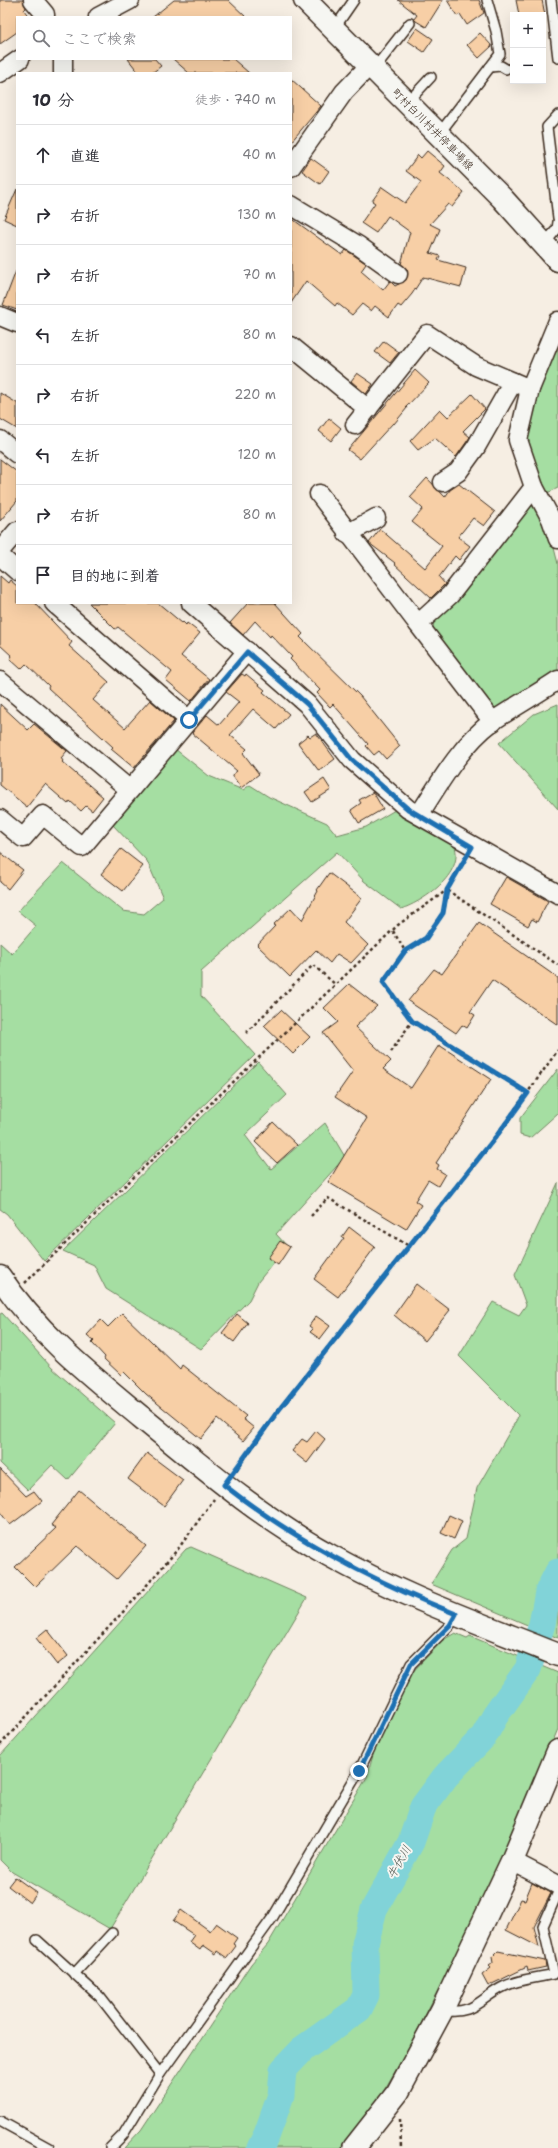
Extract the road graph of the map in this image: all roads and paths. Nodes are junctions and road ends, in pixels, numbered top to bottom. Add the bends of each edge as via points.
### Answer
1 (34, 0) edge
2 (130, 0) edge
3 (305, 0) edge
4 (354, 0) edge
5 (487, 0) edge
6 (551, 0) edge
7 (45, 16) edge
8 (100, 16) edge
9 (410, 23) dead end
10 (334, 29) junction
11 (558, 58) edge
12 (19, 60) edge
13 (63, 60) edge
14 (490, 67) junction
15 (371, 68) junction
16 (506, 69) dead end
17 (63, 72) edge
18 (0, 73) edge
19 (431, 77) dead end
20 (407, 103) junction
21 (558, 115) edge
22 (438, 135) junction
23 (292, 166) edge
24 (292, 205) edge
25 (558, 218) edge
26 (558, 222) edge
27 (544, 244) junction
28 (558, 260) edge
29 (398, 274) dead end
30 (0, 316) edge
31 (558, 321) edge
32 (16, 323) edge
33 (292, 347) edge
34 (513, 382) junction
35 (530, 389) junction
36 (368, 409) junction
37 (355, 425) dead end
38 (0, 440) edge
39 (16, 453) edge
40 (443, 482) dead end
41 (534, 487) junction
42 (319, 494) dead end
43 (376, 518) dead end
44 (16, 532) edge
45 (347, 534) junction
46 (558, 539) edge
47 (0, 551) edge
48 (0, 556) edge
49 (16, 570) edge
50 (55, 604) edge
51 (192, 604) edge
52 (418, 624) junction
53 (247, 652) junction
54 (558, 680) edge
55 (0, 682) edge
56 (189, 720) junction
57 (493, 722) junction
58 (130, 790) junction
59 (419, 815) junction
60 (0, 819) edge
61 (472, 847) junction
62 (447, 890) junction
63 (558, 894) edge
64 (392, 931) junction
65 (405, 951) junction
66 (558, 965) edge
67 (336, 985) junction
68 (412, 1021) junction
69 (246, 1033) dead end
70 (558, 1050) edge
71 (391, 1052) dead end
72 (528, 1093) junction
73 (311, 1216) dead end
74 (409, 1246) junction
75 (0, 1277) edge
76 (12, 1295) junction
77 (224, 1485) junction
78 (458, 1615) junction
79 (558, 1655) edge
80 (0, 1745) edge
81 (558, 1751) edge
82 (512, 1861) junction
83 (558, 1885) edge
84 (558, 1892) edge
85 (112, 1933) dead end
86 (37, 1940) dead end
87 (74, 1974) junction
88 (442, 2010) junction
89 (160, 2074) junction
90 (0, 2121) edge
91 (49, 2148) edge
92 (110, 2148) edge
93 (354, 2148) edge

1 - 7 street
2 - 8 street
3 - 10 street, 町村白川村井停車場線
4 - 10 lane
5 - 14 lane via 500,54
6 - 11 lane
9 - 15 lane
10 - 15 street, 町村白川村井停車場線
12 - 18 street
13 - 17 street
14 - 16 lane via 500,66
14 - 22 lane
15 - 20 street, 町村白川村井停車場線
15 - 23 street via 344,92
19 - 20 lane
20 - 22 street, 町村白川村井停車場線
21 - 25 lane via 547,127
22 - 27 street, 町村白川村井停車場線
24 - 29 street via 359,246
26 - 27 lane via 557,229
27 - 28 street, 町村白川村井停車場線
30 - 32 street
31 - 35 street
33 - 36 street
34 - 35 street
34 - 36 street via 476,366 427,334
34 - 40 street via 476,447 458,472
35 - 41 street via 518,440
36 - 37 street
38 - 39 street
41 - 46 street via 551,519
41 - 52 street via 450,595
42 - 45 street
43 - 45 street
44 - 47 street
45 - 52 street
48 - 49 street
50 - 56 street
51 - 53 street
52 - 57 street
53 - 56 street
53 - 59 street via 307,704 352,760 408,809
54 - 57 street
55 - 58 street
56 - 58 street
57 - 59 street via 463,750
58 - 60 street via 82,847 43,815 23,838
59 - 61 street
61 - 62 path
61 - 63 street
62 - 64 path
62 - 65 path via 443,913 426,938
62 - 66 path
64 - 65 path
64 - 67 path
65 - 68 path via 383,982
67 - 69 path via 312,965
67 - 76 path via 146,1164
68 - 71 path
68 - 72 path
70 - 72 path
72 - 74 path
73 - 74 path via 328,1198
74 - 77 path via 278,1411
75 - 76 street
76 - 77 street via 39,1329 76,1364
77 - 78 street via 327,1554 412,1596
77 - 80 path via 175,1553
78 - 79 street
78 - 89 lane via 411,1664 359,1771 273,1917
81 - 82 street
82 - 83 street
82 - 88 street
84 - 88 lane via 543,1926 554,1974 505,1986 468,2010
85 - 87 lane
86 - 87 lane
87 - 89 lane via 100,1997
88 - 93 street via 398,2092
89 - 92 lane via 123,2135
90 - 91 lane

